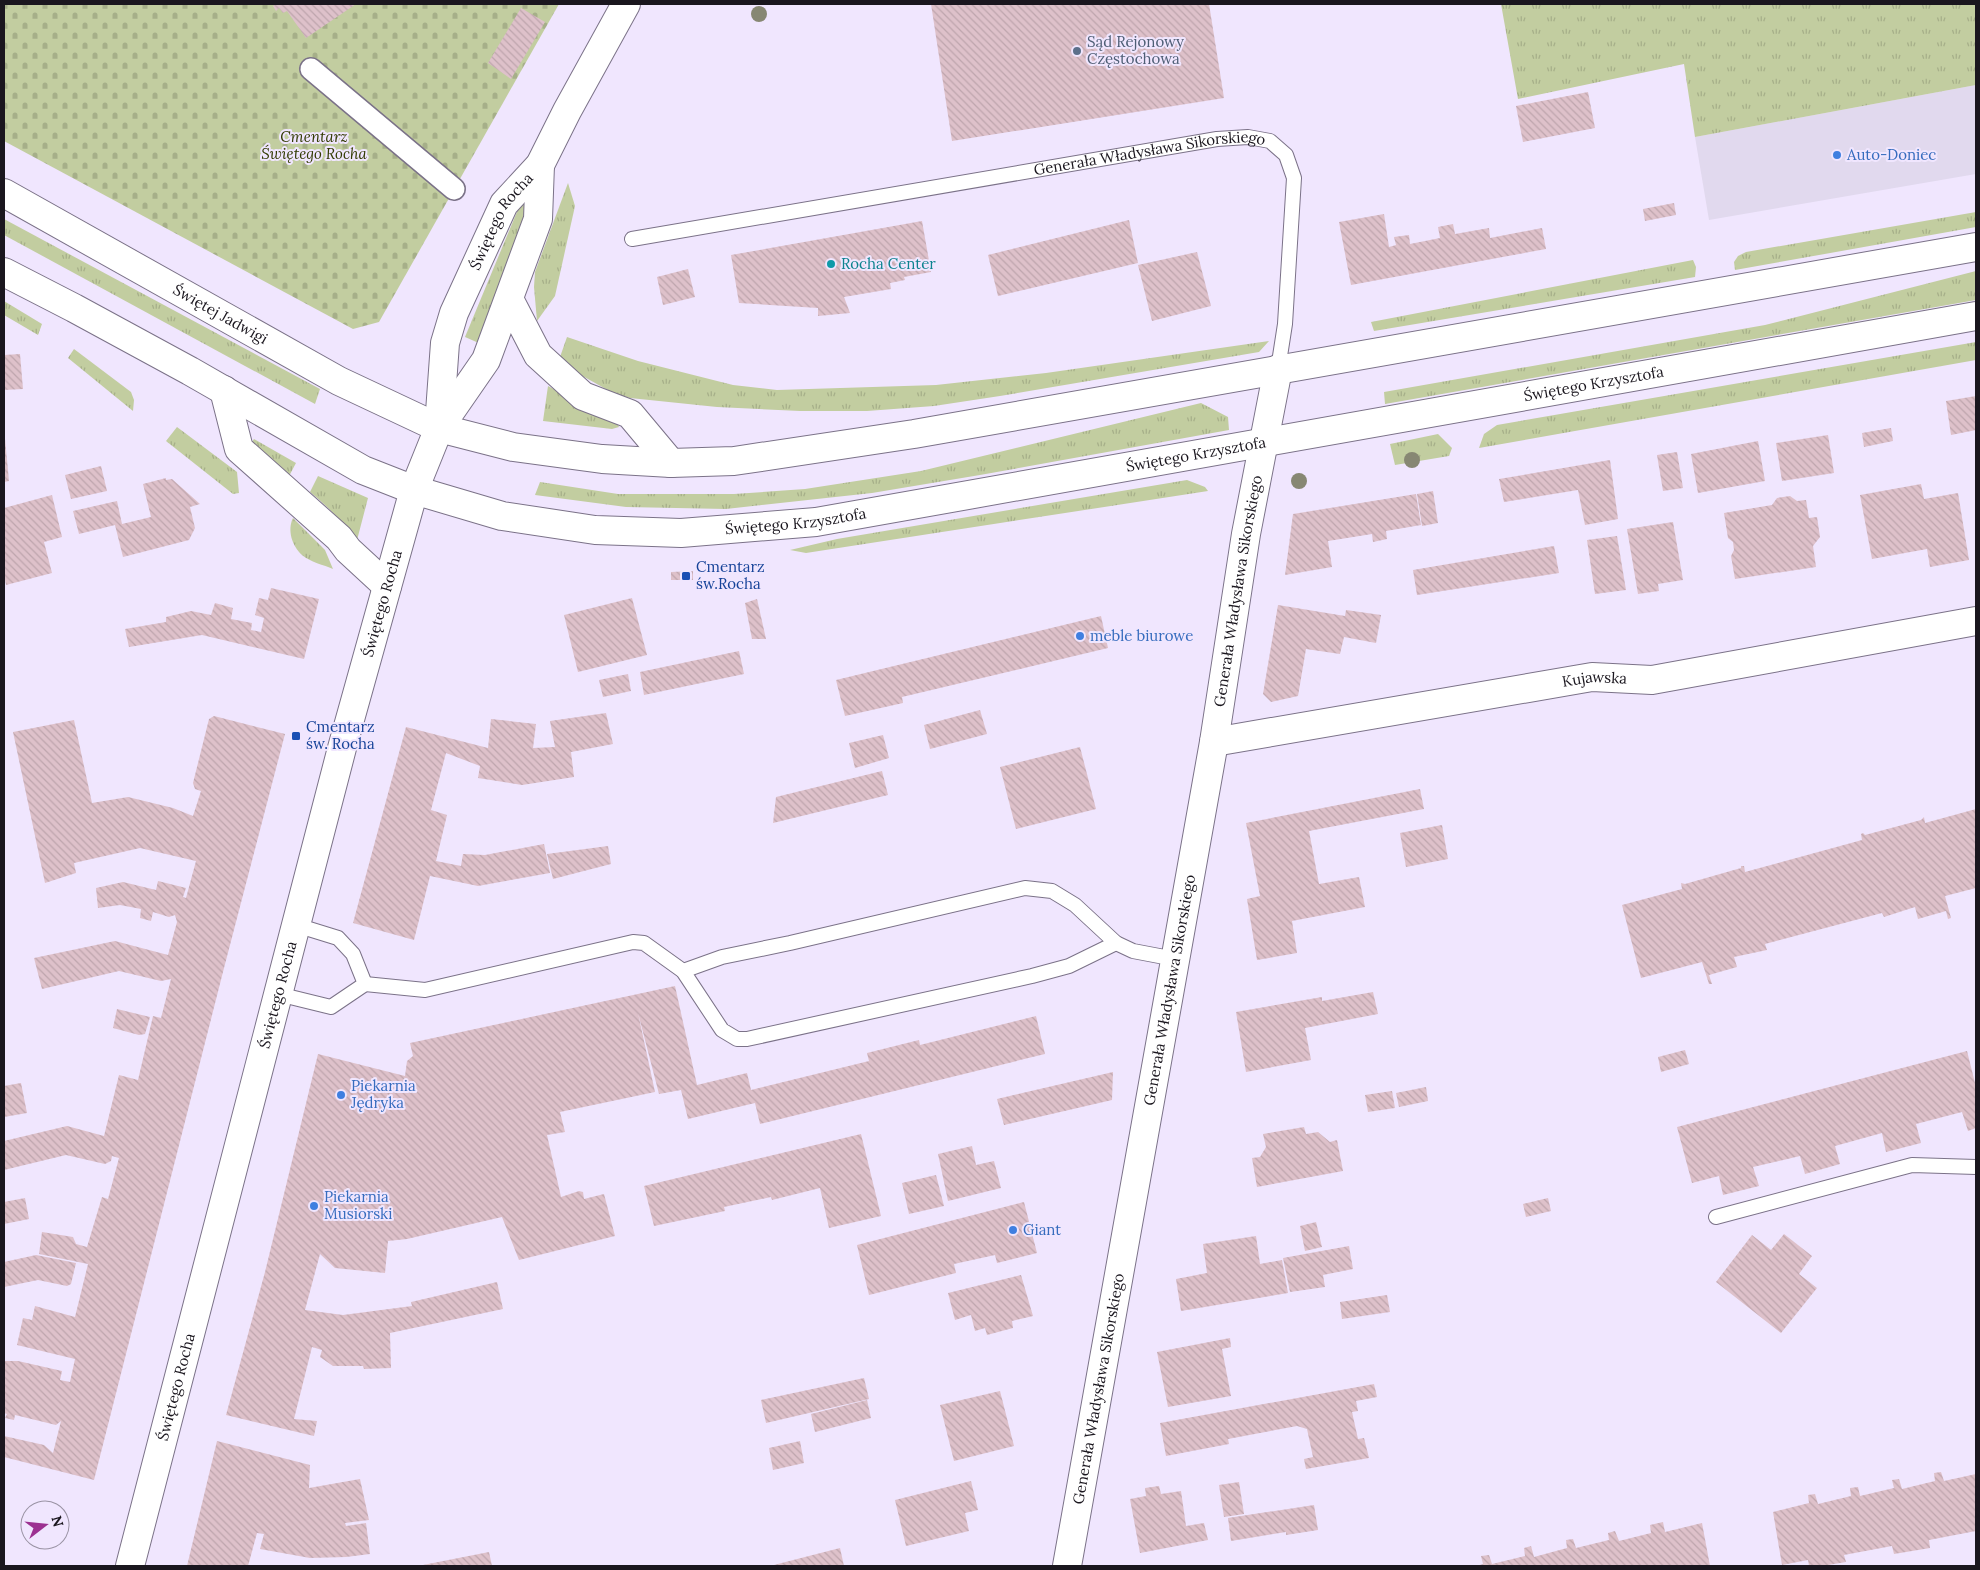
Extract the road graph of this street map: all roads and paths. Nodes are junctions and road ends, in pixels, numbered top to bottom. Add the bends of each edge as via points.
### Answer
1 (626, 4) edge
2 (311, 69) dead end
3 (540, 165) junction
4 (454, 189) dead end
5 (4, 193) edge
6 (632, 239) dead end
7 (1976, 247) edge
8 (4, 272) edge
9 (509, 298) junction
10 (1976, 316) edge
11 (1278, 369) junction
12 (224, 390) junction
13 (439, 428) junction
14 (1264, 443) junction
15 (671, 463) junction
16 (414, 490) junction
17 (387, 586) junction
18 (1976, 621) edge
19 (1214, 742) junction
20 (296, 924) junction
21 (1116, 943) junction
22 (1175, 959) junction
23 (683, 972) junction
24 (365, 984) junction
25 (278, 994) junction
26 (1976, 1167) edge
27 (1716, 1217) dead end
28 (130, 1566) edge
29 (1067, 1566) edge

1 - 3 street, Świętego Rocha via 566,111
2 - 4 street
3 - 9 street, Świętego Rocha via 538,219
3 - 13 street, Świętego Rocha via 504,204 454,313 445,343
5 - 13 street, Świętej Jadwigi via 339,381
6 - 11 lane, Generała Władysława Sikorskiego via 1217,139 1248,137 1270,142 1286,155 1294,178 1285,324
7 - 11 street
8 - 12 street
9 - 13 street, Świętego Rocha via 486,360
9 - 15 street via 538,355 583,396 630,414
10 - 14 street, Świętego Krzysztofa
11 - 14 street, Generała Władysława Sikorskiego
11 - 15 street via 904,435 734,461
12 - 16 street via 363,470
12 - 17 street via 239,449 339,538
13 - 15 street via 513,447 602,459
13 - 16 street, Świętego Rocha
14 - 16 street, Świętego Krzysztofa via 816,522 681,533 595,530 502,516
14 - 19 street, Generała Władysława Sikorskiego via 1246,534
16 - 17 street, Świętego Rocha
17 - 20 street, Świętego Rocha
18 - 19 street, Kujawska via 1652,680 1592,677
19 - 22 street, Generała Władysława Sikorskiego
20 - 24 lane via 338,938 353,954
20 - 25 street, Świętego Rocha
21 - 22 lane via 1133,951
21 - 23 lane via 1075,905 1052,891 1025,888 722,957
21 - 23 lane via 1069,966 1032,976 747,1039 737,1039 722,1030
22 - 29 street, Generała Władysława Sikorskiego
23 - 24 lane via 644,943 633,942 425,990
24 - 25 lane via 331,1007
25 - 28 street, Świętego Rocha
26 - 27 lane via 1912,1165

